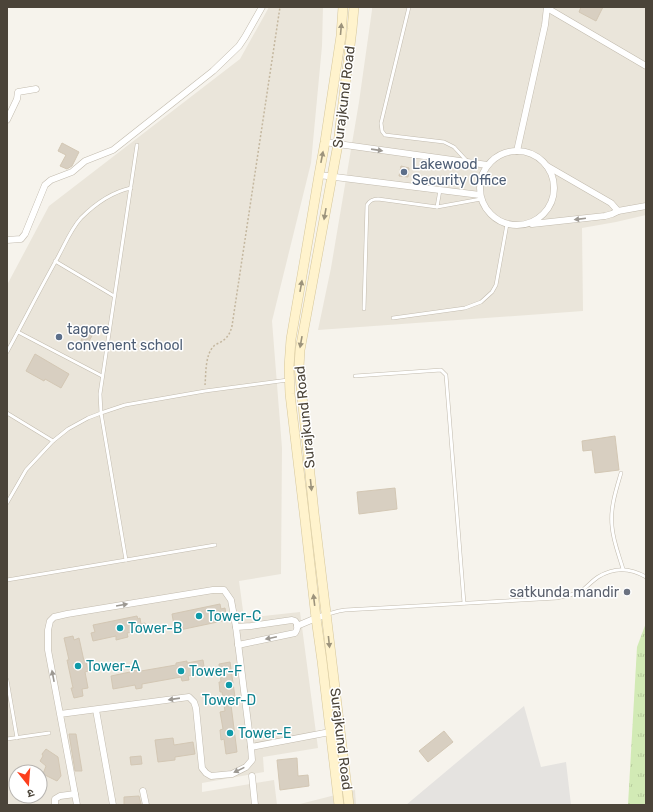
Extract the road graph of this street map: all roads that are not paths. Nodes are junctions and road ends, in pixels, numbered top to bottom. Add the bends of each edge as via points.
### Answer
1 (262, 7) edge
2 (343, 7) edge
3 (354, 7) edge
4 (409, 7) edge
5 (547, 8) edge
6 (646, 66) edge
7 (36, 89) dead end
8 (7, 120) edge
9 (325, 142) junction
10 (338, 144) junction
11 (137, 145) dead end
12 (518, 151) junction
13 (467, 162) junction
14 (487, 165) junction
15 (547, 166) junction
16 (318, 175) junction
17 (332, 176) junction
18 (131, 188) junction
19 (440, 190) junction
20 (481, 197) junction
21 (646, 206) edge
22 (437, 208) junction
23 (618, 211) junction
24 (507, 224) junction
25 (520, 226) junction
26 (7, 240) edge
27 (55, 261) junction
28 (114, 296) junction
29 (364, 309) dead end
30 (393, 318) dead end
31 (18, 332) junction
32 (7, 352) edge
33 (102, 376) junction
34 (355, 376) dead end
35 (300, 378) junction
36 (289, 380) junction
37 (7, 413) edge
38 (101, 413) junction
39 (53, 441) junction
40 (621, 473) dead end
41 (7, 492) edge
42 (12, 495) junction
43 (7, 503) edge
44 (214, 545) dead end
45 (126, 560) junction
46 (623, 569) junction
47 (646, 577) edge
48 (7, 580) edge
49 (464, 603) junction
50 (326, 615) junction
51 (316, 618) junction
52 (297, 626) junction
53 (236, 627) junction
54 (238, 645) junction
55 (7, 680) edge
56 (9, 699) edge
57 (96, 710) junction
58 (60, 714) junction
59 (330, 732) junction
60 (49, 733) dead end
61 (17, 738) junction
62 (7, 739) edge
63 (251, 747) junction
64 (332, 748) junction
65 (342, 748) junction
66 (252, 776) dead end
67 (143, 791) dead end
68 (75, 794) junction
69 (54, 805) edge
70 (76, 805) edge
71 (113, 805) edge
72 (146, 805) edge
73 (255, 805) edge
74 (339, 805) edge
75 (349, 805) edge

1 - 26 street via 246,37 213,71 113,150 85,161 72,172 48,182 25,234 21,239
9 -> 2 main road, Surajkund Road
3 - 10 main road, Surajkund Road
4 - 13 lane via 381,123 382,131 385,135 444,142 454,147
5 - 6 street
5 - 12 street via 546,25
7 - 8 street via 18,92
9 - 10 street
16 -> 9 main road, Surajkund Road
10 -> 13 street
10 - 17 main road, Surajkund Road
11 - 18 lane
12 - 14 street via 500,154
12 - 15 street via 534,155
13 - 14 street
14 - 20 street via 480,180
15 - 23 street via 611,203
15 - 25 street via 554,180 554,196 547,210 535,221
16 - 17 street
36 -> 16 main road, Surajkund Road via 291,339
17 - 19 street
17 -> 35 main road, Surajkund Road via 300,350
18 - 27 lane via 120,191 92,208 74,227
18 - 28 lane
19 - 20 street
19 - 22 lane
20 - 22 lane
20 - 24 street via 485,208 494,218
21 - 23 street
22 - 29 lane via 378,199 369,201
23 -> 25 street via 605,216
24 - 25 street
24 - 30 lane via 496,285 481,302 465,308
27 - 28 lane
27 - 31 lane
28 - 33 lane
31 - 32 lane
31 - 33 lane
33 - 38 lane
34 - 49 lane via 441,370 446,375
35 - 36 lane
35 -> 50 main road, Surajkund Road
36 - 38 lane via 125,405
51 -> 36 main road, Surajkund Road
37 - 39 lane
38 - 39 lane via 68,429
38 - 45 lane
39 - 42 lane via 26,470
40 - 46 lane via 614,496 612,525
41 - 42 lane
42 - 43 lane
44 - 45 lane
45 - 48 lane
46 - 47 lane via 638,572
46 - 49 lane via 599,577 581,591 557,598
49 - 50 lane via 345,610
50 - 51 street
50 -> 65 main road, Surajkund Road
51 - 52 street
51 - 59 main road, Surajkund Road
52 - 53 street via 292,620
52 -> 54 street via 295,633
53 - 54 street
58 -> 53 street via 48,650 48,630 54,617 224,590 231,600
54 - 63 street
55 - 56 lane
56 - 61 lane
57 - 58 street
63 -> 57 street via 252,760 246,767 232,774 211,776 202,768 196,708 189,697
57 - 71 street
58 - 68 street
59 - 63 street
59 - 64 main road, Surajkund Road
60 - 61 lane
61 - 62 lane
64 - 65 main road
64 - 74 main road, Surajkund Road
65 - 75 main road, Surajkund Road
66 - 73 street
67 - 72 street
68 - 69 street via 60,796 55,799
68 - 70 street

